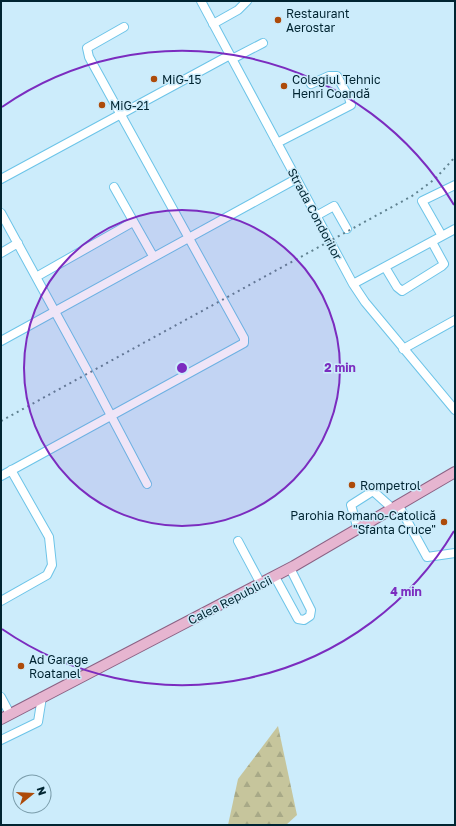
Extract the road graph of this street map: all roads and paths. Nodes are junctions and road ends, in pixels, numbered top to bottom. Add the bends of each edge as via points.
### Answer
1 (201, 1) edge
2 (247, 1) edge
3 (213, 24) junction
4 (124, 27) dead end
5 (263, 43) dead end
6 (231, 57) junction
7 (311, 84) dead end
8 (121, 113) junction
9 (277, 143) junction
10 (1, 179) edge
11 (296, 179) junction
12 (455, 185) edge
13 (114, 187) dead end
14 (1, 213) edge
15 (316, 216) junction
16 (133, 222) junction
17 (346, 229) dead end
18 (455, 229) edge
19 (442, 236) junction
20 (189, 237) junction
21 (432, 242) junction
22 (18, 244) junction
23 (1, 253) edge
24 (153, 256) junction
25 (385, 267) junction
26 (36, 277) junction
27 (353, 284) junction
28 (55, 310) junction
29 (455, 320) edge
30 (1, 341) edge
31 (404, 349) junction
32 (455, 410) edge
33 (111, 414) junction
34 (11, 470) junction
35 (455, 472) edge
36 (1, 476) edge
37 (147, 484) dead end
38 (396, 507) junction
39 (358, 530) junction
40 (238, 541) dead end
41 (455, 553) edge
42 (290, 568) junction
43 (275, 577) junction
44 (261, 584) junction
45 (1, 601) edge
46 (1, 697) edge
47 (42, 697) junction
48 (10, 714) junction
49 (1, 718) edge
50 (1, 740) edge

1 - 3 street, Strada Condorilor
2 - 3 street via 238,10
3 - 6 street, Strada Condorilor
4 - 8 street via 88,48 90,57
5 - 6 street
6 - 8 street
6 - 9 street, Strada Condorilor
7 - 9 street via 329,76 337,76 351,105
8 - 10 street
8 - 20 street
9 - 11 street, Strada Condorilor
11 - 15 street, Strada Condorilor
11 - 20 street
12 - 19 street via 422,201
13 - 16 street
14 - 22 street
15 - 17 street via 334,206
15 - 27 street, Strada Condorilor
16 - 24 street
16 - 26 street
18 - 19 street
19 - 21 street
20 - 24 street
20 - 33 street via 244,338 244,343
21 - 25 street
21 - 25 street via 444,264 402,291
22 - 23 street
22 - 26 street
24 - 28 street
25 - 27 street
26 - 28 street
27 - 31 street, Strada Condorilor
28 - 30 street
28 - 33 street
29 - 31 street
31 - 32 street, Strada Condorilor
33 - 34 street
33 - 37 street
34 - 36 street
34 - 45 street via 49,537 52,565 47,575
35 - 38 main road, Calea Republicii
38 - 39 main road, Calea Republicii
38 - 39 street via 373,491 351,505
38 - 41 street via 427,557
39 - 42 main road, Calea Republicii
40 - 44 street
42 - 43 main road, Calea Republicii
42 - 43 street via 311,610 310,616 304,620 298,619
43 - 44 main road, Calea Republicii
44 - 47 main road, Calea Republicii
46 - 48 street
47 - 48 main road, Calea Republicii
47 - 50 street via 38,722
48 - 49 main road, Calea Republicii

